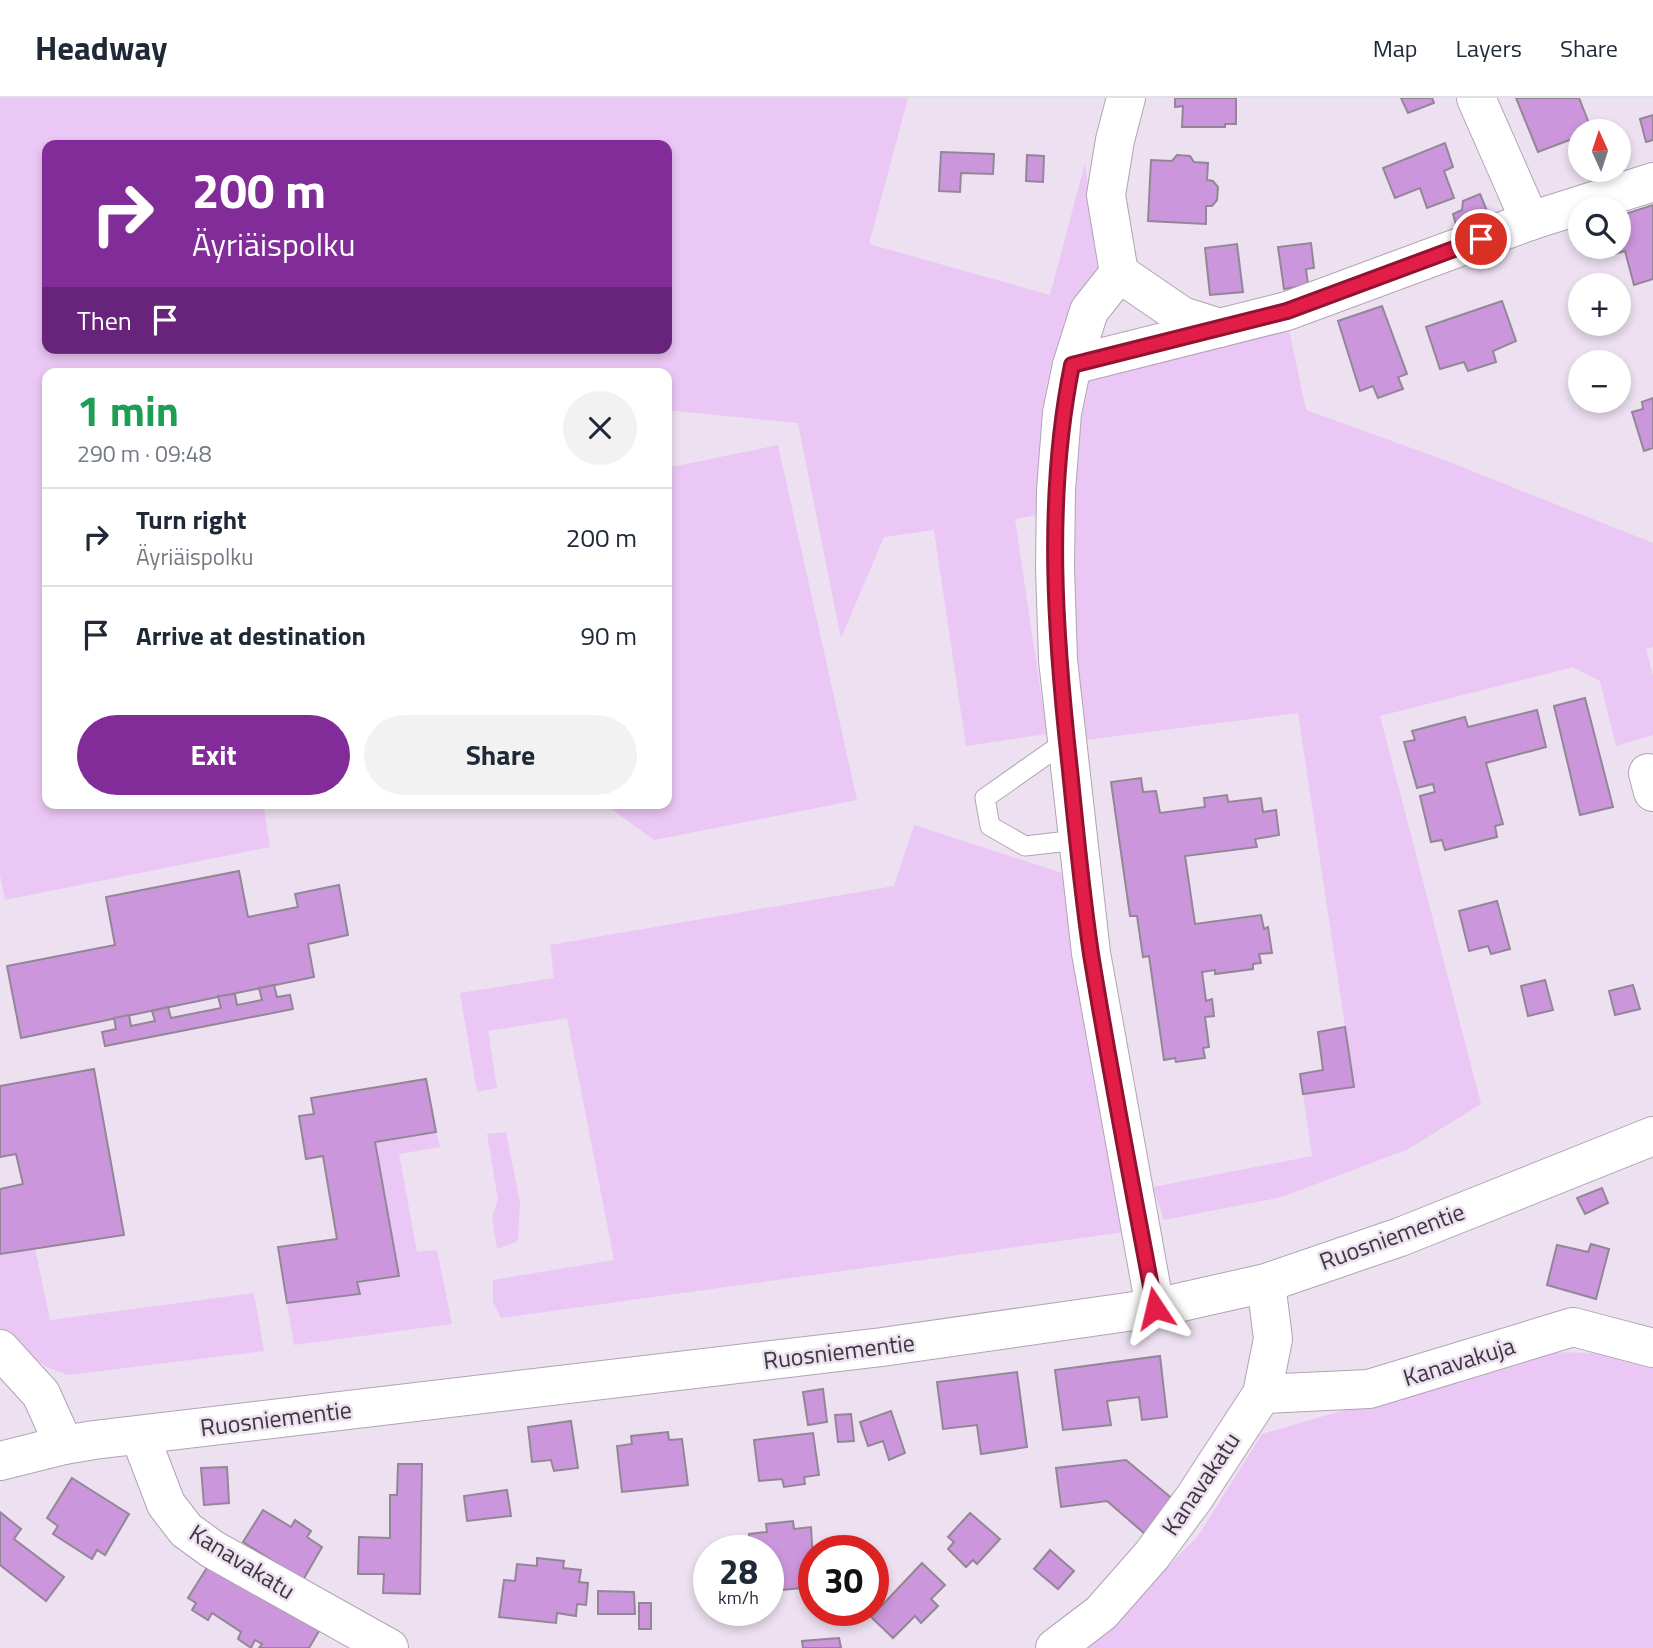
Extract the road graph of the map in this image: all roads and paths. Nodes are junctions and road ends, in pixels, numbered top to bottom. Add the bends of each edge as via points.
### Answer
1 (1125, 98) edge
2 (1476, 98) edge
3 (1653, 182) edge
4 (1530, 221) junction
5 (1119, 272) junction
6 (1220, 328) junction
7 (1072, 365) junction
8 (1066, 741) junction
9 (1077, 840) junction
10 (1653, 1136) edge
11 (1266, 1283) junction
12 (1155, 1308) junction
13 (1653, 1348) edge
14 (0, 1349) edge
15 (1262, 1394) junction
16 (140, 1436) junction
17 (64, 1445) junction
18 (0, 1461) edge
19 (389, 1648) edge
20 (1055, 1648) edge

1 - 5 street via 1106,195
2 - 4 street
3 - 4 street
4 - 6 street via 1287,311
5 - 6 street via 1182,316
5 - 7 street via 1090,312
6 - 7 street
7 - 8 street via 1062,413 1056,491 1058,660
8 - 9 street
8 - 9 lane via 985,798 990,826 1025,846
9 - 12 street via 1091,953
10 - 11 street, Ruosniementie via 1399,1237
11 - 12 street, Ruosniementie
11 - 15 street, Kanavakatu via 1273,1339
12 - 16 street, Ruosniementie via 882,1348
13 - 15 street, Kanavakuja via 1573,1327 1369,1389
14 - 17 street via 41,1394
15 - 20 street, Kanavakatu via 1152,1555 1101,1613
16 - 17 street, Ruosniementie
16 - 19 street, Kanavakatu via 166,1504 186,1530
17 - 18 street, Ruosniementie

